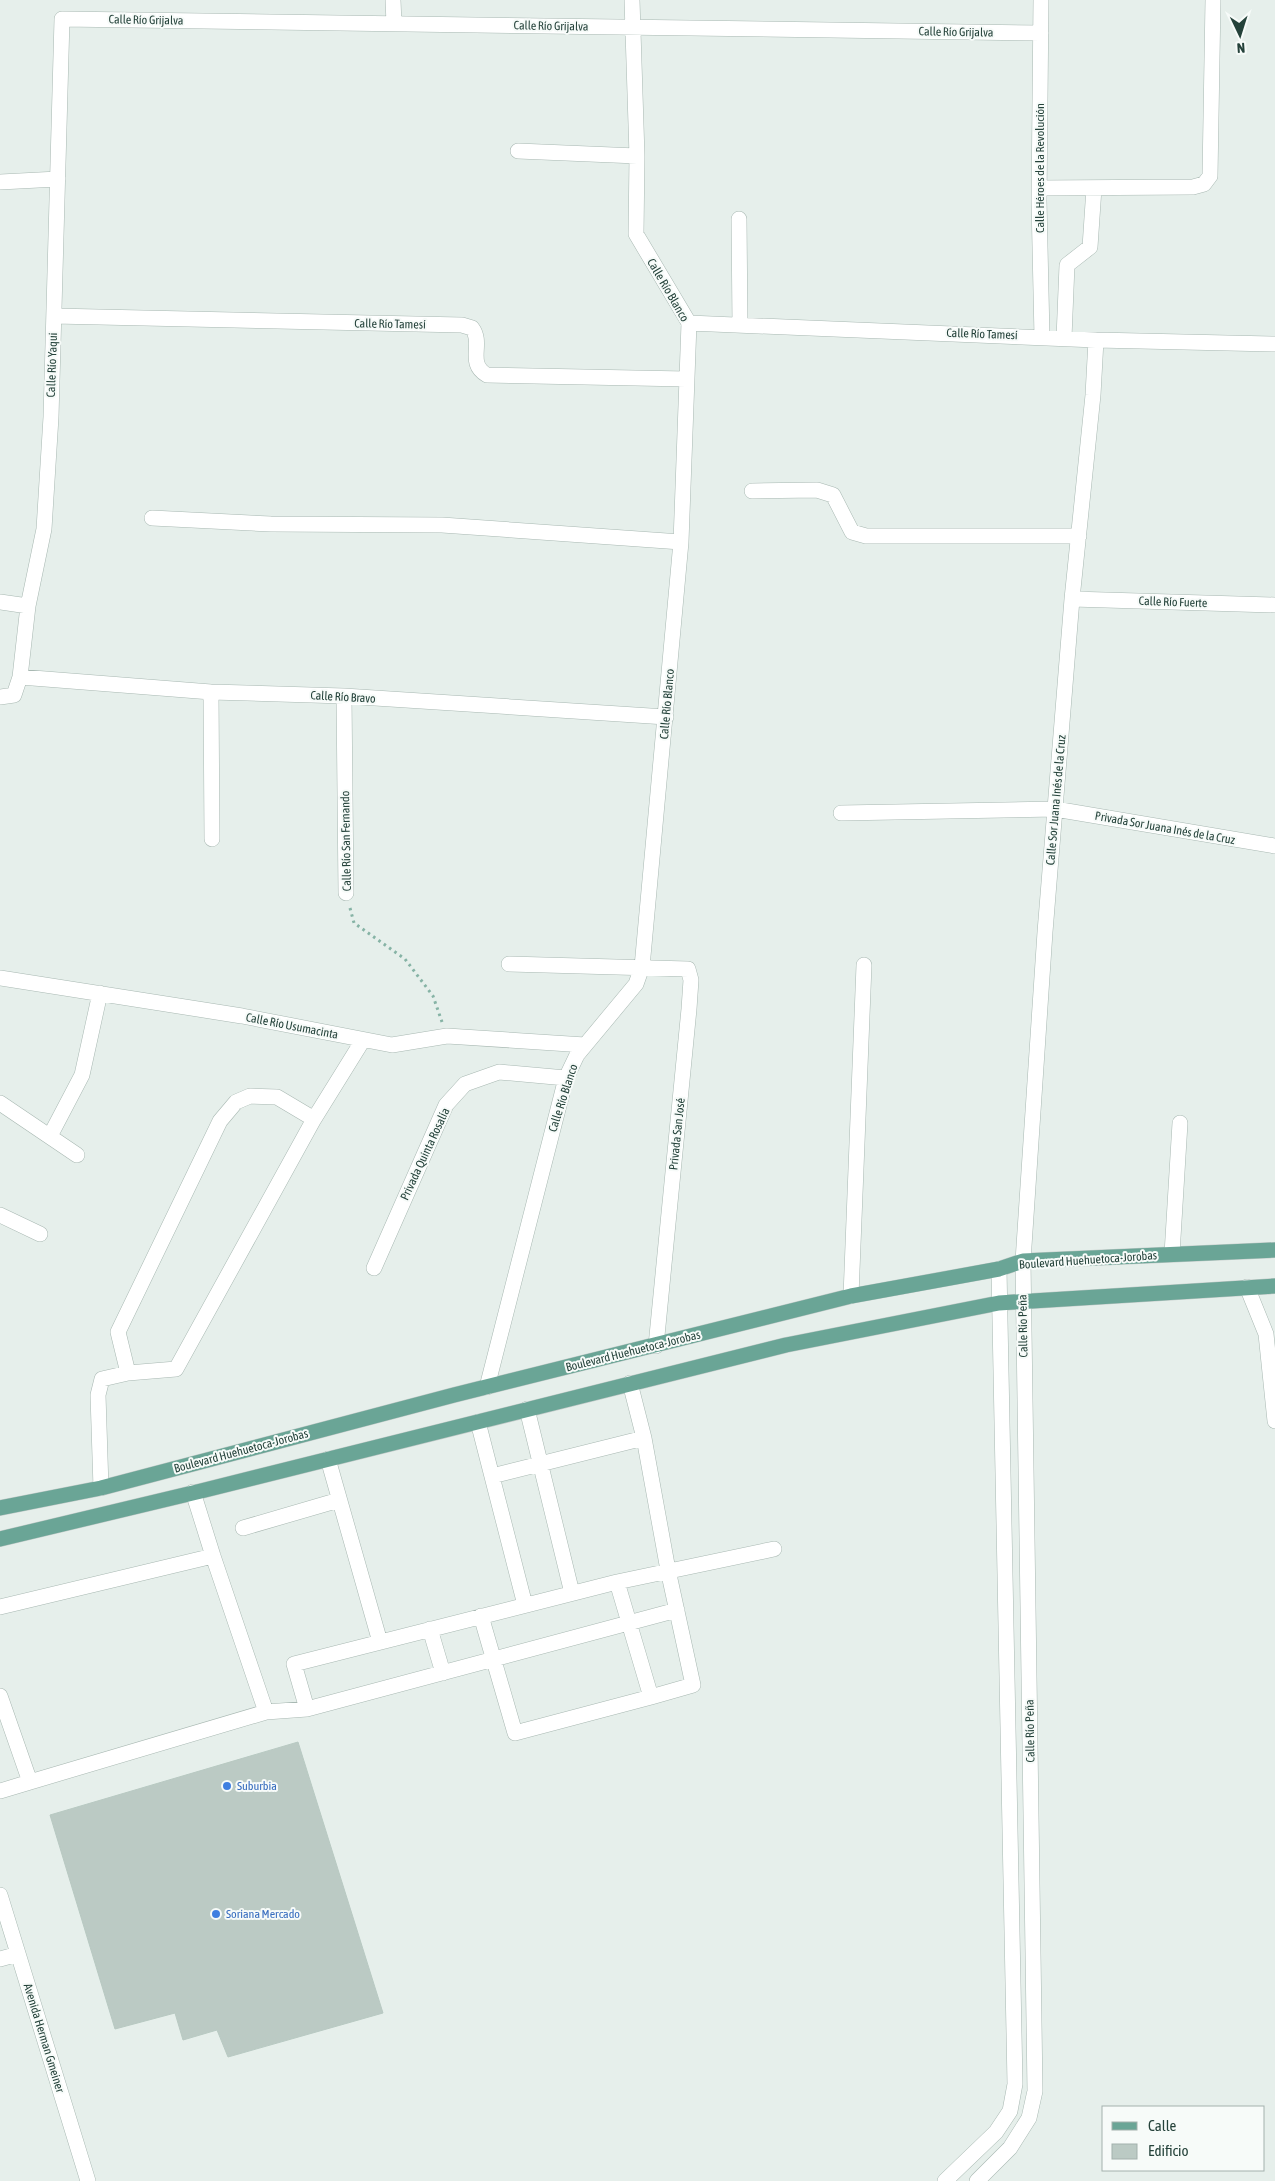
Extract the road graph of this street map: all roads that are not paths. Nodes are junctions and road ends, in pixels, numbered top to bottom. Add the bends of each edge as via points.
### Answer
1 (393, 0) edge
2 (632, 0) edge
3 (1041, 0) edge
4 (1213, 0) edge
5 (62, 19) joint
6 (394, 24) junction
7 (634, 27) junction
8 (1040, 33) junction
9 (518, 151) dead end
10 (637, 156) junction
11 (58, 179) junction
12 (0, 182) edge
13 (1039, 188) junction
14 (1094, 188) junction
15 (739, 219) dead end
16 (54, 316) junction
17 (689, 323) junction
18 (740, 325) junction
19 (1042, 336) junction
20 (1064, 338) junction
21 (1096, 340) junction
22 (1275, 344) edge
23 (686, 379) junction
24 (752, 491) dead end
25 (152, 518) dead end
26 (1079, 536) junction
27 (681, 542) junction
28 (1072, 599) junction
29 (0, 602) edge
30 (1275, 605) edge
31 (28, 606) junction
32 (20, 677) junction
33 (211, 692) junction
34 (344, 696) junction
35 (0, 697) edge
36 (666, 717) junction
37 (1055, 809) junction
38 (841, 813) dead end
39 (212, 839) dead end
40 (1275, 846) edge
41 (346, 893) road end
42 (509, 964) dead end
43 (864, 965) dead end
44 (642, 967) junction
45 (0, 978) edge
46 (100, 993) junction
47 (363, 1040) junction
48 (585, 1045) junction
49 (566, 1078) junction
50 (0, 1103) edge
51 (314, 1119) junction
52 (1180, 1122) dead end
53 (50, 1136) junction
54 (77, 1155) dead end
55 (0, 1215) edge
56 (40, 1234) dead end
57 (1275, 1250) edge
58 (1172, 1254) junction
59 (1023, 1261) junction
60 (374, 1268) dead end
61 (999, 1269) junction
62 (1275, 1286) edge
63 (1248, 1287) junction
64 (851, 1296) junction
65 (1023, 1301) junction
66 (999, 1303) junction
67 (656, 1346) junction
68 (128, 1374) junction
69 (630, 1383) junction
70 (487, 1387) junction
71 (527, 1409) junction
72 (1275, 1421) edge
73 (478, 1422) junction
74 (644, 1438) junction
75 (328, 1459) junction
76 (540, 1463) junction
77 (492, 1476) junction
78 (101, 1488) junction
79 (194, 1492) junction
80 (339, 1500) junction
81 (0, 1508) edge
82 (242, 1528) dead end
83 (0, 1539) edge
84 (774, 1549) dead end
85 (213, 1556) junction
86 (668, 1570) junction
87 (617, 1582) junction
88 (572, 1593) junction
89 (525, 1605) junction
90 (0, 1607) edge
91 (677, 1610) junction
92 (480, 1616) junction
93 (628, 1623) junction
94 (430, 1629) junction
95 (380, 1642) junction
96 (493, 1659) junction
97 (443, 1673) junction
98 (0, 1696) edge
99 (651, 1697) junction
100 (307, 1709) junction
101 (266, 1712) junction
102 (30, 1782) junction
103 (0, 1791) edge
104 (0, 1895) edge
105 (18, 1954) junction
106 (0, 1959) edge
107 (88, 2181) edge
108 (945, 2181) edge
109 (977, 2181) edge

1 - 6 street
2 - 7 street, Calle Río Blanco
3 - 8 street, Calle Héroes de la Revolución
4 - 14 street via 1210,176 1204,184 1192,187
5 - 6 street, Calle Río Grijalva
5 - 11 street, Calle Río Yaqui
6 - 7 street, Calle Río Grijalva
7 - 8 street, Calle Río Grijalva
7 - 10 street, Calle Río Blanco
8 - 13 street, Calle Héroes de la Revolución
9 - 10 street
10 - 17 street, Calle Río Blanco via 636,234
11 - 12 street
11 - 16 street, Calle Río Yaqui
13 - 14 street
13 - 19 street, Calle Héroes de la Revolución
14 - 20 street via 1090,246 1067,264
15 - 18 street
16 - 23 street, Calle Río Tamesí via 462,325 472,328 476,334 476,363 479,371 487,375
16 - 31 street, Calle Río Yaqui via 44,529
17 - 18 street, Calle Río Tamesí
17 - 23 street, Calle Río Blanco
18 - 19 street, Calle Río Tamesí
19 - 20 street, Calle Río Tamesí
20 - 21 street, Calle Río Tamesí
21 - 22 street, Calle Río Tamesí
21 - 26 street, Calle Sor Juana Inés de la Cruz
23 - 27 street, Calle Río Blanco
24 - 26 street via 817,490 833,496 852,532 866,536
25 - 27 street via 271,524 442,525
26 - 28 street, Calle Sor Juana Inés de la Cruz
27 - 36 street, Calle Río Blanco
28 - 30 street, Calle Río Fuerte
28 - 37 street, Calle Sor Juana Inés de la Cruz
29 - 31 street
31 - 32 street, Calle Río Yaqui
32 - 33 street, Calle Río Bravo
32 - 35 street, Calle Río Yaqui via 14,695
33 - 34 street, Calle Río Bravo
33 - 39 street
34 - 36 street, Calle Río Bravo
34 - 41 street, Calle Río San Fernando
36 - 44 street, Calle Río Blanco
37 - 38 street, Privada Sor Juana Inés de la Cruz
37 - 40 street, Privada Sor Juana Inés de la Cruz
37 - 59 street, Calle Sor Juana Inés de la Cruz
42 - 44 street
43 - 64 street
44 - 48 street, Calle Río Blanco via 636,984
44 - 67 street, Privada San José via 688,969 691,980
45 - 46 street, Calle Río Usumacinta
46 - 47 street, Calle Río Usumacinta
46 - 53 street via 82,1075
47 - 48 street, Calle Río Usumacinta via 392,1045 447,1036
47 - 51 street
48 - 49 street, Calle Río Blanco
49 - 60 street, Privada Quinta Rosalía via 499,1072 465,1084 446,1105
49 - 70 street, Calle Río Blanco
50 - 53 street
51 - 68 street via 176,1369
51 - 68 street via 277,1097 250,1096 236,1102 220,1121 118,1332
52 - 58 street
53 - 54 street
55 - 56 street
57 - 58 main road, Boulevard Huehuetoca-Jorobas
58 - 59 main road, Boulevard Huehuetoca-Jorobas
59 - 61 main road, Boulevard Huehuetoca-Jorobas
59 - 65 street, Calle Río Peña
61 - 64 main road, Boulevard Huehuetoca-Jorobas
61 - 66 street, Calle Río Peña
62 - 63 main road
63 - 65 main road
63 - 72 street via 1266,1334
64 - 67 main road, Boulevard Huehuetoca-Jorobas
65 - 66 main road
65 - 109 street, Calle Río Peña via 1036,2091 1029,2118 1010,2148
66 - 69 main road via 786,1345
66 - 108 street, Calle Río Peña via 1015,2084 1010,2111 996,2132
67 - 70 main road, Boulevard Huehuetoca-Jorobas
68 - 78 street via 102,1379 98,1395
69 - 71 main road
69 - 74 street
70 - 78 main road, Boulevard Huehuetoca-Jorobas
71 - 73 main road
71 - 76 street
73 - 75 main road
73 - 77 street
74 - 76 street
74 - 86 street
75 - 79 main road
75 - 80 street
76 - 77 street
76 - 88 street
77 - 89 street
78 - 81 main road, Boulevard Huehuetoca-Jorobas
79 - 83 main road
79 - 85 street
80 - 82 street
80 - 95 street
84 - 86 street
85 - 90 street
85 - 101 street
86 - 87 street
86 - 91 street
87 - 88 street
87 - 93 street
88 - 89 street
89 - 92 street
91 - 93 street
91 - 99 street via 693,1685
92 - 94 street
92 - 96 street
93 - 96 street
93 - 99 street
94 - 95 street
94 - 97 street
95 - 100 street via 294,1664
96 - 97 street
96 - 99 street via 515,1733
97 - 100 street
98 - 102 street
100 - 101 street
101 - 102 street
102 - 103 street
104 - 105 street, Avenida Herman Gmeiner
105 - 106 street
105 - 107 street, Avenida Herman Gmeiner

